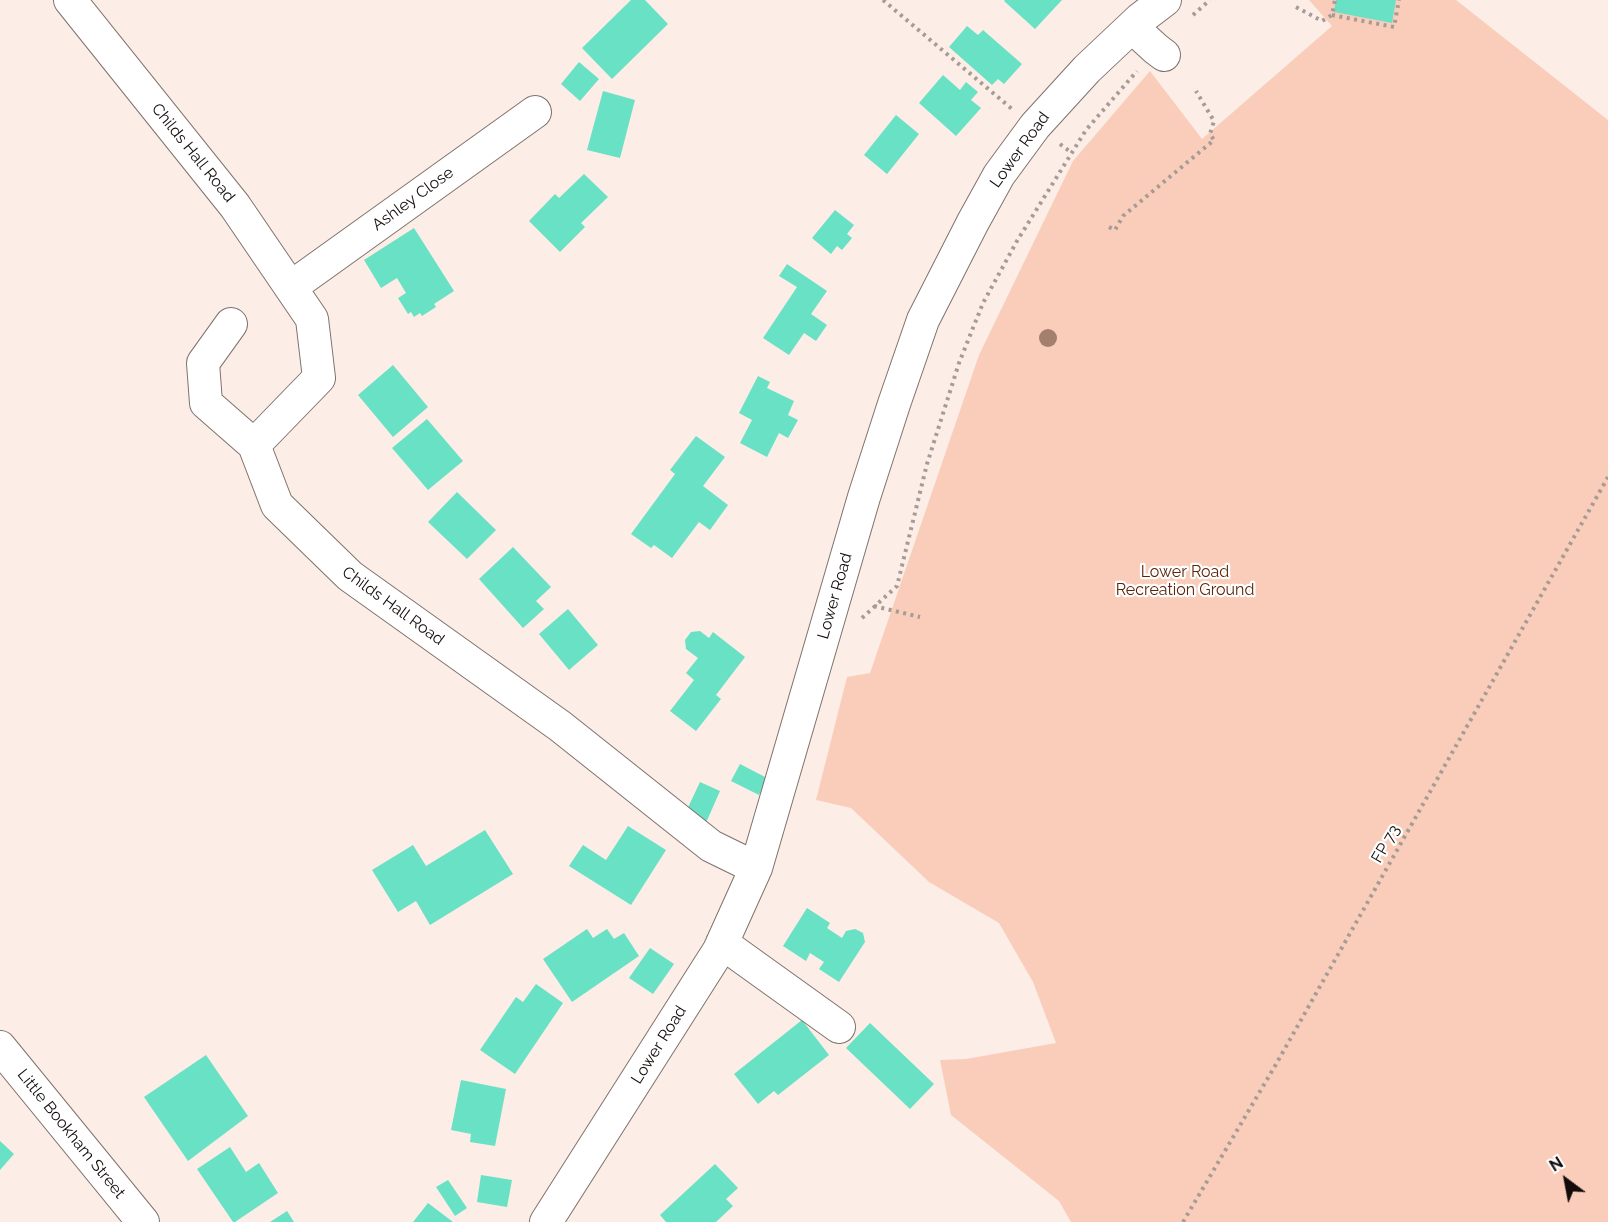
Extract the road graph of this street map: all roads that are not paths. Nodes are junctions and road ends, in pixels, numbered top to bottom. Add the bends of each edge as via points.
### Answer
1 (70, 0) edge
2 (1165, 0) edge
3 (1132, 27) junction
4 (1160, 52) road end
5 (535, 112) dead end
6 (291, 287) junction
7 (231, 324) dead end
8 (254, 445) junction
9 (756, 868) junction
10 (722, 943) junction
11 (839, 1027) dead end
12 (0, 1047) edge
13 (143, 1222) edge
14 (546, 1222) edge

1 - 6 street, Childs Hall Road via 235,206
2 - 3 street, Lower Road
3 - 4 street
3 - 9 street, Lower Road via 1087,69 1005,166 923,320 864,497
5 - 6 street, Ashley Close
6 - 8 street, Childs Hall Road via 312,319 319,378
7 - 8 street via 202,363 206,403
8 - 9 street, Childs Hall Road via 277,505 350,576 560,726 711,846
9 - 10 street, Lower Road
10 - 11 street
10 - 14 street, Lower Road
12 - 13 street, Little Bookham Street

